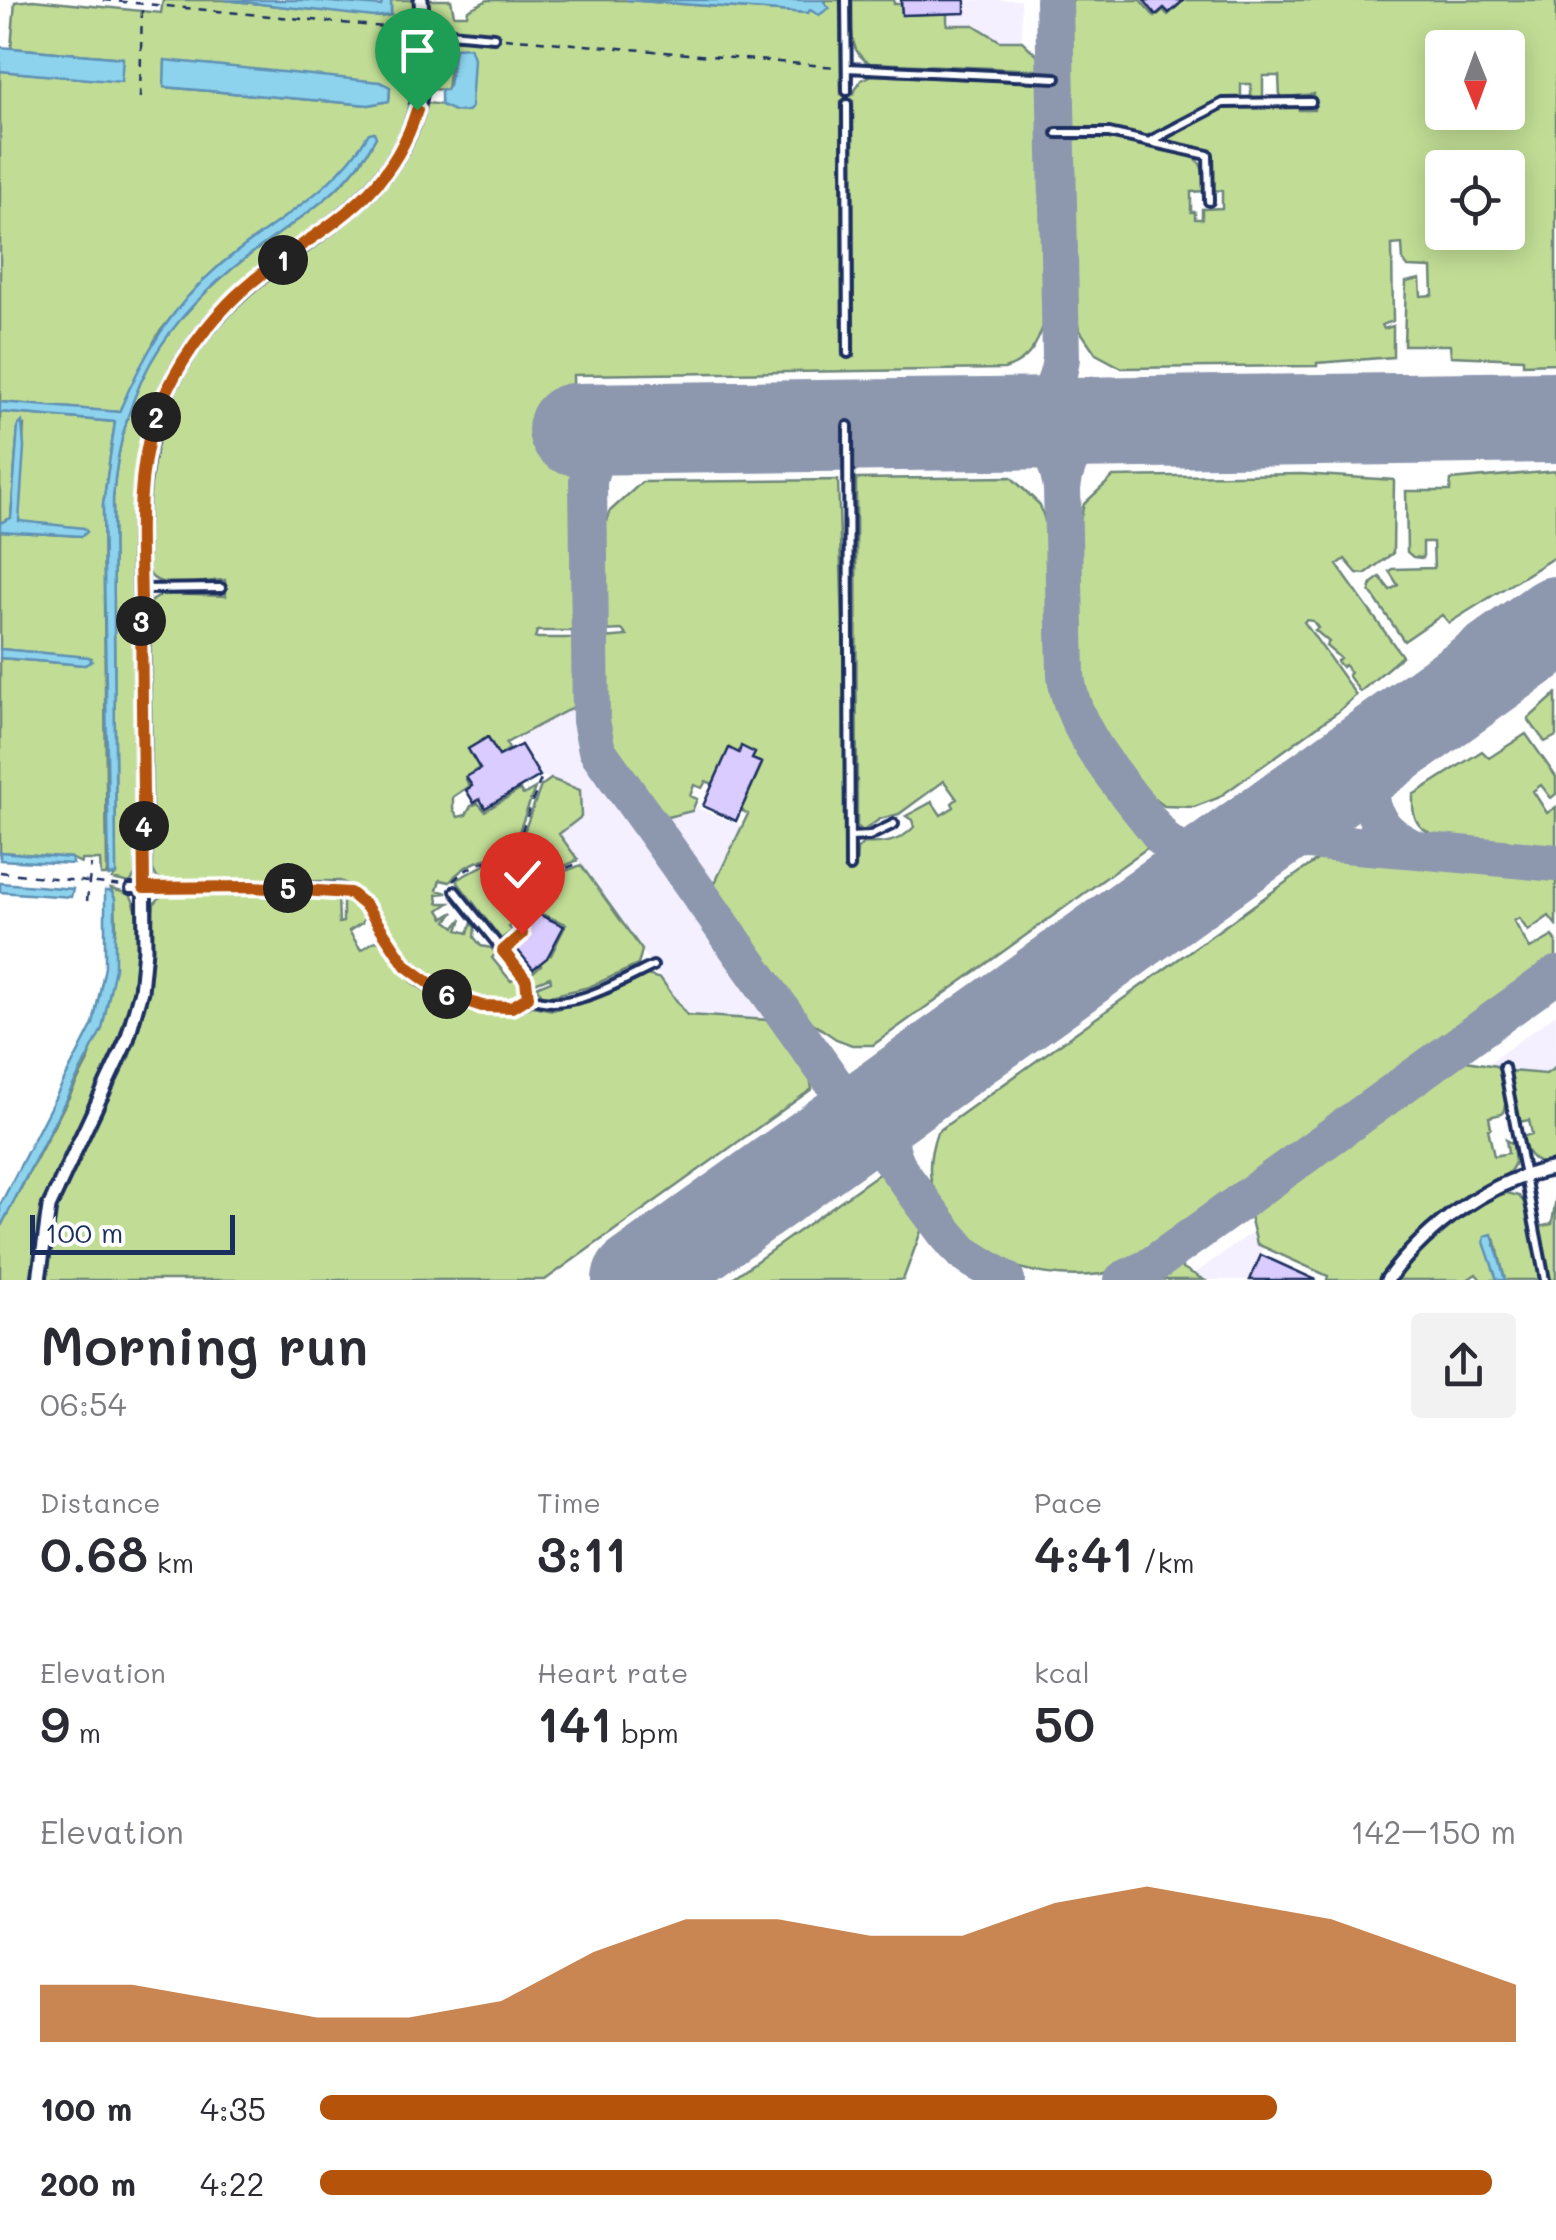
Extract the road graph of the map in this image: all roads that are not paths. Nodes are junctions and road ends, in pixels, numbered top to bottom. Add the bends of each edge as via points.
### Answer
1 (421, 0) edge
2 (846, 0) edge
3 (405, 29) road end
4 (423, 30) junction
5 (494, 36) road end
6 (848, 68) junction
7 (1056, 78) dead end
8 (848, 91) dead end
9 (1311, 102) dead end
10 (848, 104) dead end
11 (1057, 133) dead end
12 (1149, 142) junction
13 (1208, 201) dead end
14 (848, 353) dead end
15 (848, 426) dead end
16 (221, 588) dead end
17 (141, 589) junction
18 (894, 824) dead end
19 (850, 836) junction
20 (850, 866) dead end
21 (144, 888) junction
22 (130, 889) road end
23 (454, 891) road end
24 (652, 966) dead end
25 (528, 997) junction
26 (1504, 1068) dead end
27 (1556, 1168) edge
28 (1524, 1177) junction
29 (39, 1280) edge
30 (1387, 1280) edge
31 (1545, 1280) edge

1 - 4 street
2 - 6 lane
3 - 4 lane
4 - 5 lane
4 - 17 street via 417,110 391,164 357,206 234,298 170,382 142,482
6 - 7 lane
6 - 8 lane
9 - 12 lane via 1223,103
10 - 14 lane
11 - 12 lane
12 - 13 lane via 1208,156
15 - 19 lane
16 - 17 lane
17 - 21 street
18 - 19 lane
19 - 20 lane
21 - 22 lane
21 - 25 lane via 350,893 406,966 443,993 482,1006 512,1007
21 - 29 street via 136,1015 49,1207
23 - 25 lane via 526,980
24 - 25 lane via 576,998 547,1003
26 - 28 lane
27 - 28 street
28 - 30 street via 1458,1211
28 - 31 lane

